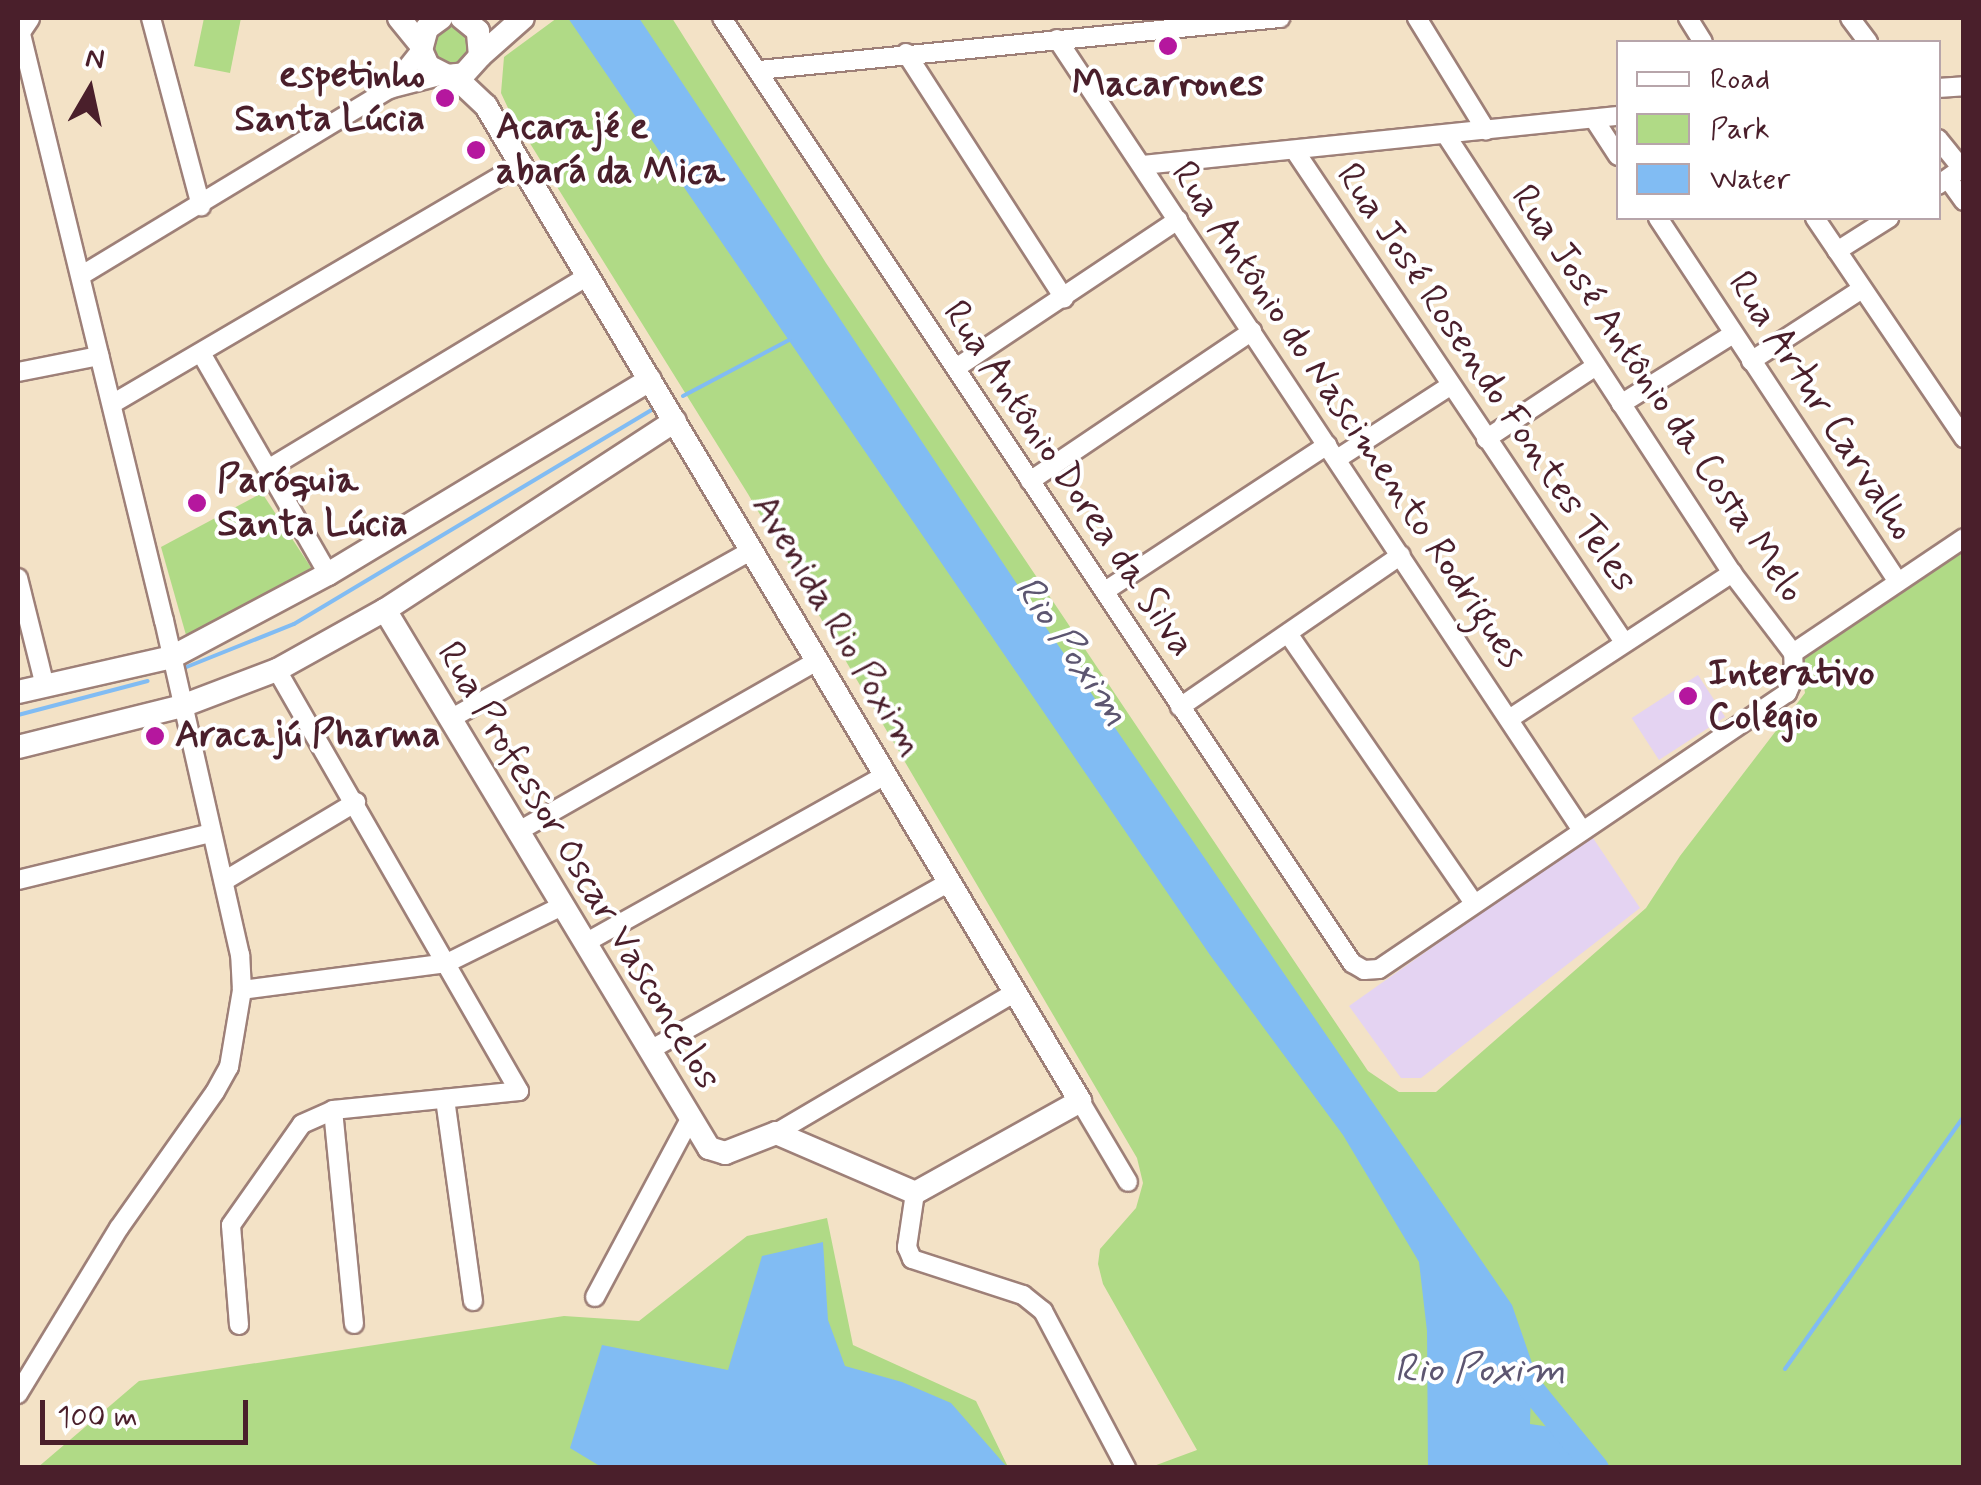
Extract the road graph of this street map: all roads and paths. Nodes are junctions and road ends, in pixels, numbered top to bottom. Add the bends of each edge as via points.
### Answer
1 (152, 18) edge
2 (399, 18) edge
3 (440, 18) edge
4 (467, 18) edge
5 (523, 18) edge
6 (722, 18) edge
7 (1069, 18) edge
8 (1280, 18) edge
9 (1418, 18) edge
10 (1688, 18) edge
11 (1850, 18) edge
12 (22, 27) edge
13 (1064, 38) junction
14 (1701, 40) edge
15 (1866, 40) edge
16 (421, 48) junction
17 (906, 53) junction
18 (480, 58) junction
19 (759, 70) junction
20 (449, 76) junction
21 (389, 89) junction
22 (486, 106) junction
23 (1616, 116) edge
24 (1594, 119) junction
25 (1486, 130) junction
26 (1446, 135) junction
27 (1941, 146) edge
28 (1295, 151) junction
29 (1616, 153) edge
30 (520, 165) junction
31 (1142, 165) junction
32 (1953, 176) edge
33 (1964, 201) edge
34 (202, 206) junction
35 (1178, 220) junction
36 (1659, 220) edge
37 (1816, 220) edge
38 (1886, 220) edge
39 (1837, 251) junction
40 (82, 275) junction
41 (588, 276) junction
42 (1862, 288) junction
43 (1064, 298) junction
44 (1252, 332) junction
45 (1733, 334) junction
46 (200, 352) junction
47 (99, 356) junction
48 (1751, 361) junction
49 (1596, 366) junction
50 (956, 368) junction
51 (18, 372) edge
52 (650, 380) junction
53 (1450, 386) junction
54 (112, 404) junction
55 (1621, 404) junction
56 (675, 422) junction
57 (1486, 438) junction
58 (1964, 438) edge
59 (1332, 452) junction
60 (268, 469) junction
61 (1030, 481) junction
62 (1964, 538) edge
63 (752, 551) junction
64 (1400, 555) junction
65 (1732, 573) junction
66 (328, 574) junction
67 (18, 578) edge
68 (1897, 580) junction
69 (1105, 590) junction
70 (384, 610) junction
71 (1289, 635) junction
72 (1624, 642) junction
73 (1793, 653) junction
74 (172, 657) junction
75 (817, 661) junction
76 (278, 670) junction
77 (44, 686) junction
78 (18, 692) edge
79 (182, 706) junction
80 (1180, 707) junction
81 (450, 718) junction
82 (1509, 719) junction
83 (18, 747) edge
84 (885, 775) junction
85 (356, 802) junction
86 (1581, 829) junction
87 (518, 832) junction
88 (212, 833) junction
89 (18, 880) edge
90 (224, 881) junction
91 (949, 882) junction
92 (1474, 903) junction
93 (562, 906) junction
94 (585, 943) junction
95 (447, 963) junction
96 (242, 990) junction
97 (1015, 992) junction
98 (650, 1050) junction
99 (445, 1099) junction
100 (1080, 1102) junction
101 (333, 1110) junction
102 (689, 1121) junction
103 (776, 1133) junction
104 (1128, 1182) dead end
105 (915, 1192) junction
106 (595, 1297) dead end
107 (473, 1301) dead end
108 (354, 1324) dead end
109 (239, 1325) dead end
110 (18, 1394) edge
111 (1126, 1468) edge

1 - 34 street
2 - 16 street
3 - 16 street via 427,28
4 - 18 street, Avenida Rio Poxim via 478,31
5 - 18 street
6 - 19 street, Rua Antônio Dorea da Silva
7 - 13 street
8 - 13 street
9 - 25 street
10 - 14 street
11 - 15 street
12 - 40 street
13 - 17 street
13 - 31 street, Rua Antônio do Nascimento Rodrigues
16 - 20 street, Avenida Rio Poxim via 428,66
16 - 21 street
17 - 19 street
17 - 43 street
18 - 20 street
18 - 22 street, Avenida Rio Poxim
19 - 50 street, Rua Antônio Dorea da Silva
20 - 21 street
20 - 22 street, Avenida Rio Poxim
21 - 34 street
22 - 30 street, Avenida Rio Poxim
23 - 24 street
24 - 25 street
24 - 29 street
25 - 26 street
26 - 28 street
26 - 49 street, Rua José Antônio da Costa Melo
27 - 32 street
28 - 31 street
28 - 53 street, Rua José Rosendo Fontes Teles
30 - 41 street, Avenida Rio Poxim
30 - 46 street
31 - 35 street, Rua Antônio do Nascimento Rodrigues
32 - 33 street
34 - 40 street
35 - 43 street
35 - 44 street, Rua Antônio do Nascimento Rodrigues
36 - 45 street, Rua Artur Carvalho
37 - 39 street
38 - 39 street
39 - 42 street
40 - 47 street
41 - 52 street, Avenida Rio Poxim
41 - 60 street
42 - 48 street
42 - 58 street
43 - 50 street
44 - 59 street, Rua Antônio do Nascimento Rodrigues
44 - 61 street
45 - 48 street, Rua Artur Carvalho
45 - 55 street
46 - 54 street
46 - 60 street
47 - 51 street
47 - 54 street
48 - 68 street, Rua Artur Carvalho
49 - 55 street, Rua José Antônio da Costa Melo
49 - 57 street
50 - 61 street, Rua Antônio Dorea da Silva
52 - 56 street, Avenida Rio Poxim
52 - 66 street
53 - 57 street, Rua José Rosendo Fontes Teles
53 - 59 street
54 - 74 street
55 - 65 street, Rua José Antônio da Costa Melo
56 - 63 street, Avenida Rio Poxim
56 - 70 street
57 - 72 street, Rua José Rosendo Fontes Teles
59 - 64 street, Rua Antônio do Nascimento Rodrigues
59 - 69 street
60 - 66 street
61 - 69 street, Rua Antônio Dorea da Silva
62 - 68 street
63 - 75 street, Avenida Rio Poxim
63 - 81 street
64 - 71 street
64 - 82 street, Rua Antônio do Nascimento Rodrigues
65 - 72 street
65 - 73 street, Rua José Antônio da Costa Melo
66 - 74 street
67 - 77 street
68 - 73 street
69 - 80 street, Rua Antônio Dorea da Silva
70 - 76 street
70 - 81 street, Rua Professor Oscar Vasconcelos
71 - 80 street
71 - 92 street
72 - 82 street
73 - 86 street, Rua José Antônio da Costa Melo via 1787,693
74 - 77 street
74 - 79 street
75 - 84 street, Avenida Rio Poxim
75 - 87 street
76 - 79 street
76 - 85 street
77 - 78 street
79 - 83 street
79 - 88 street
80 - 92 street, Rua Antônio Dorea da Silva via 1352,964 1380,969
81 - 87 street, Rua Professor Oscar Vasconcelos
82 - 86 street, Rua Antônio do Nascimento Rodrigues
84 - 91 street, Avenida Rio Poxim
84 - 94 street
85 - 90 street
85 - 95 street
86 - 92 street
87 - 93 street, Rua Professor Oscar Vasconcelos
88 - 89 street
88 - 90 street
90 - 96 street
91 - 97 street, Avenida Rio Poxim
91 - 98 street
93 - 94 street, Rua Professor Oscar Vasconcelos
93 - 95 street
94 - 98 street, Rua Professor Oscar Vasconcelos
95 - 96 street
95 - 99 street via 519,1091
96 - 110 street via 228,1067 215,1092 119,1228
97 - 100 street, Avenida Rio Poxim
97 - 103 street
98 - 102 street, Rua Professor Oscar Vasconcelos
99 - 101 street
99 - 107 street
100 - 104 street, Avenida Rio Poxim
100 - 105 street
101 - 108 street
101 - 109 street via 314,1115 291,1136 231,1225
102 - 103 street, Rua Professor Oscar Vasconcelos via 703,1142 725,1154
102 - 106 street
103 - 105 street
105 - 111 street via 907,1239 912,1259 1023,1295 1044,1311

